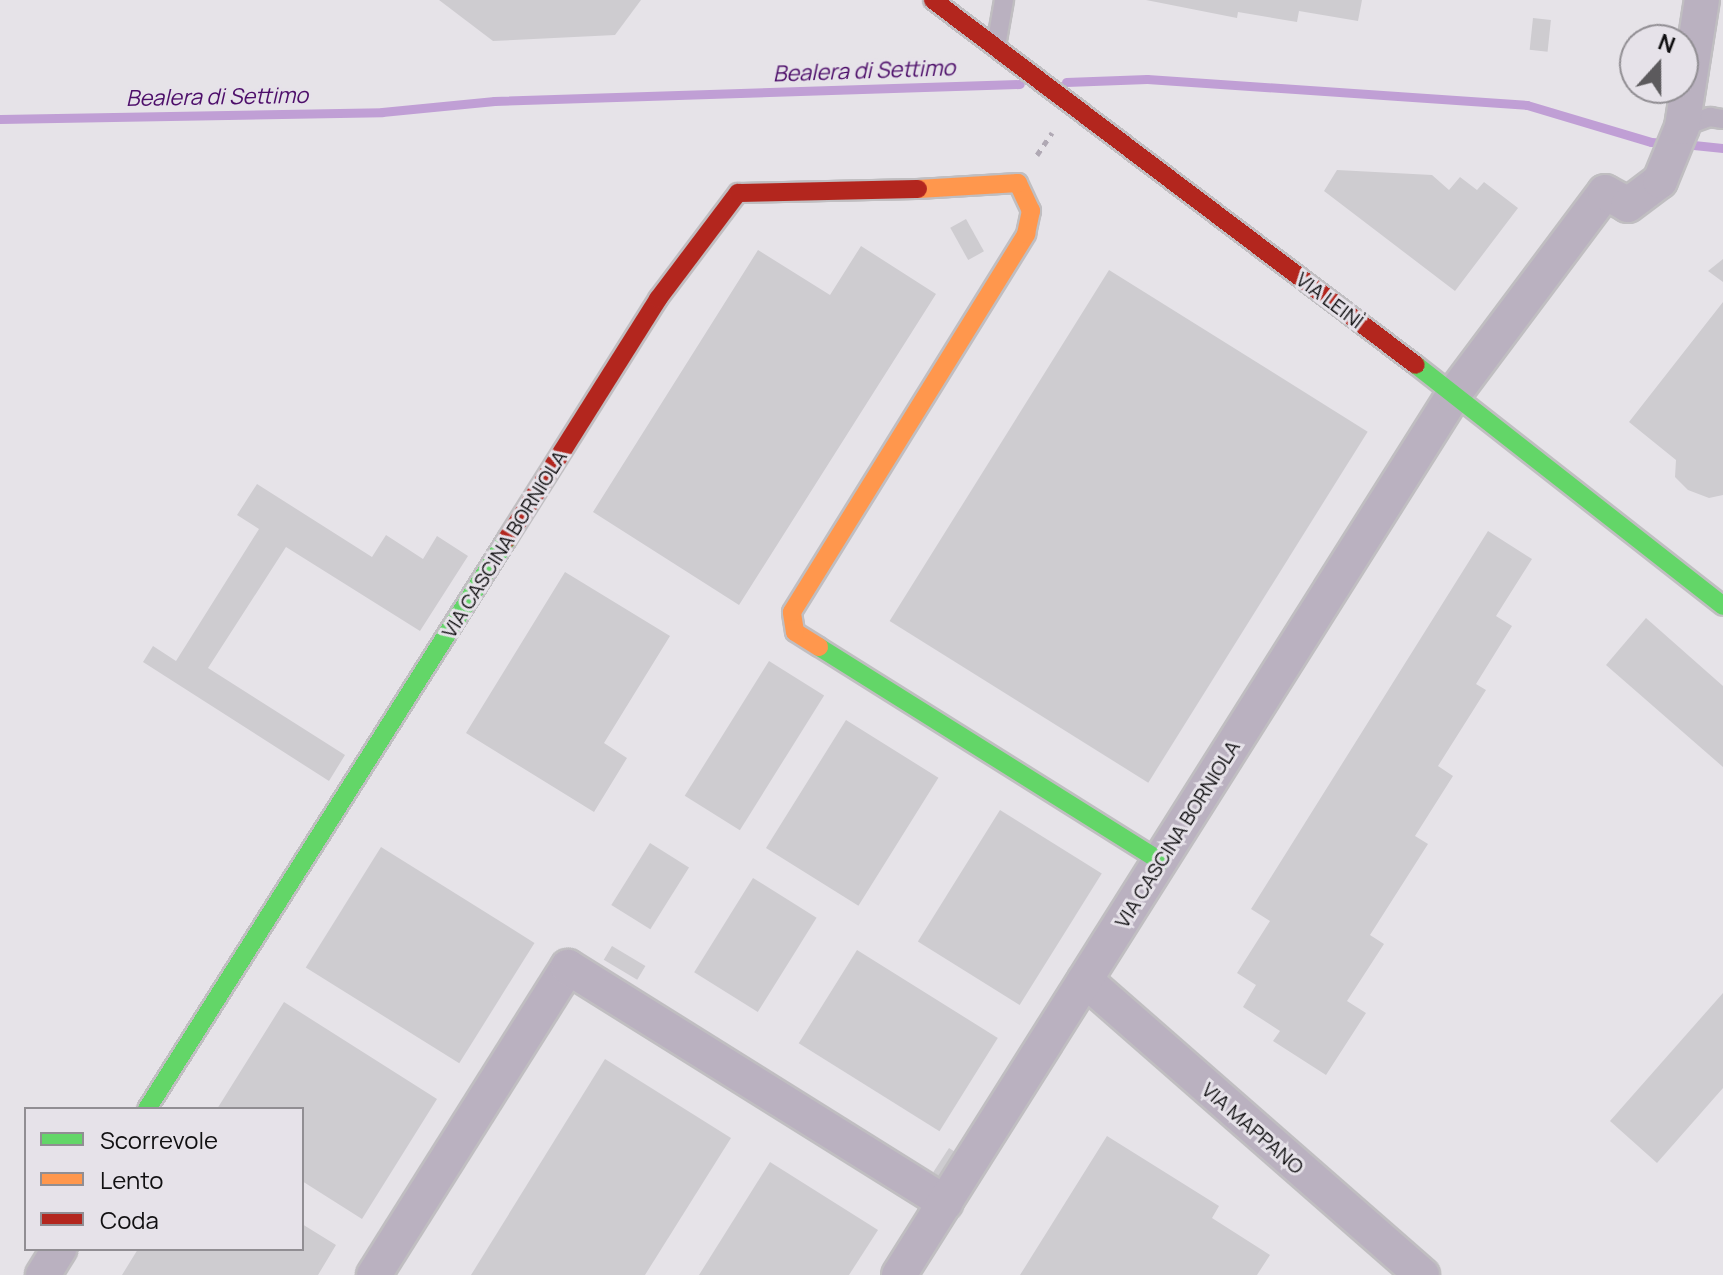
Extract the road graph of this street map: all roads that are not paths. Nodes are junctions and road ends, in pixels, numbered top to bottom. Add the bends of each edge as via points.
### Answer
1 (933, 0) edge
2 (1004, 0) edge
3 (1702, 0) edge
4 (996, 46) junction
5 (1723, 119) edge
6 (1676, 142) junction
7 (1454, 394) junction
8 (1723, 606) edge
9 (1160, 861) junction
10 (1085, 980) junction
11 (148, 1107) edge
12 (945, 1203) junction
13 (58, 1251) edge
14 (43, 1275) edge
15 (374, 1275) edge
16 (899, 1275) edge
17 (1422, 1275) edge

1 - 4 street, VIA LEINÌ
2 - 4 lane
3 - 6 street
4 - 7 street, VIA LEINÌ
5 - 6 lane via 1710,117
6 - 7 street, VIA CASCINA BORNIOLA via 1660,181 1628,205 1605,192
7 - 8 street, VIA LEINÌ
7 - 9 street, VIA CASCINA BORNIOLA
9 - 10 street, VIA CASCINA BORNIOLA
9 - 11 street, VIA CASCINA BORNIOLA via 795,632 792,612 1026,234 1031,211 1018,183 738,193 658,299
10 - 12 street, VIA CASCINA BORNIOLA
10 - 17 street, VIA MAPPANO
12 - 15 street via 568,967
12 - 16 street, VIA CASCINA BORNIOLA
13 - 14 street

